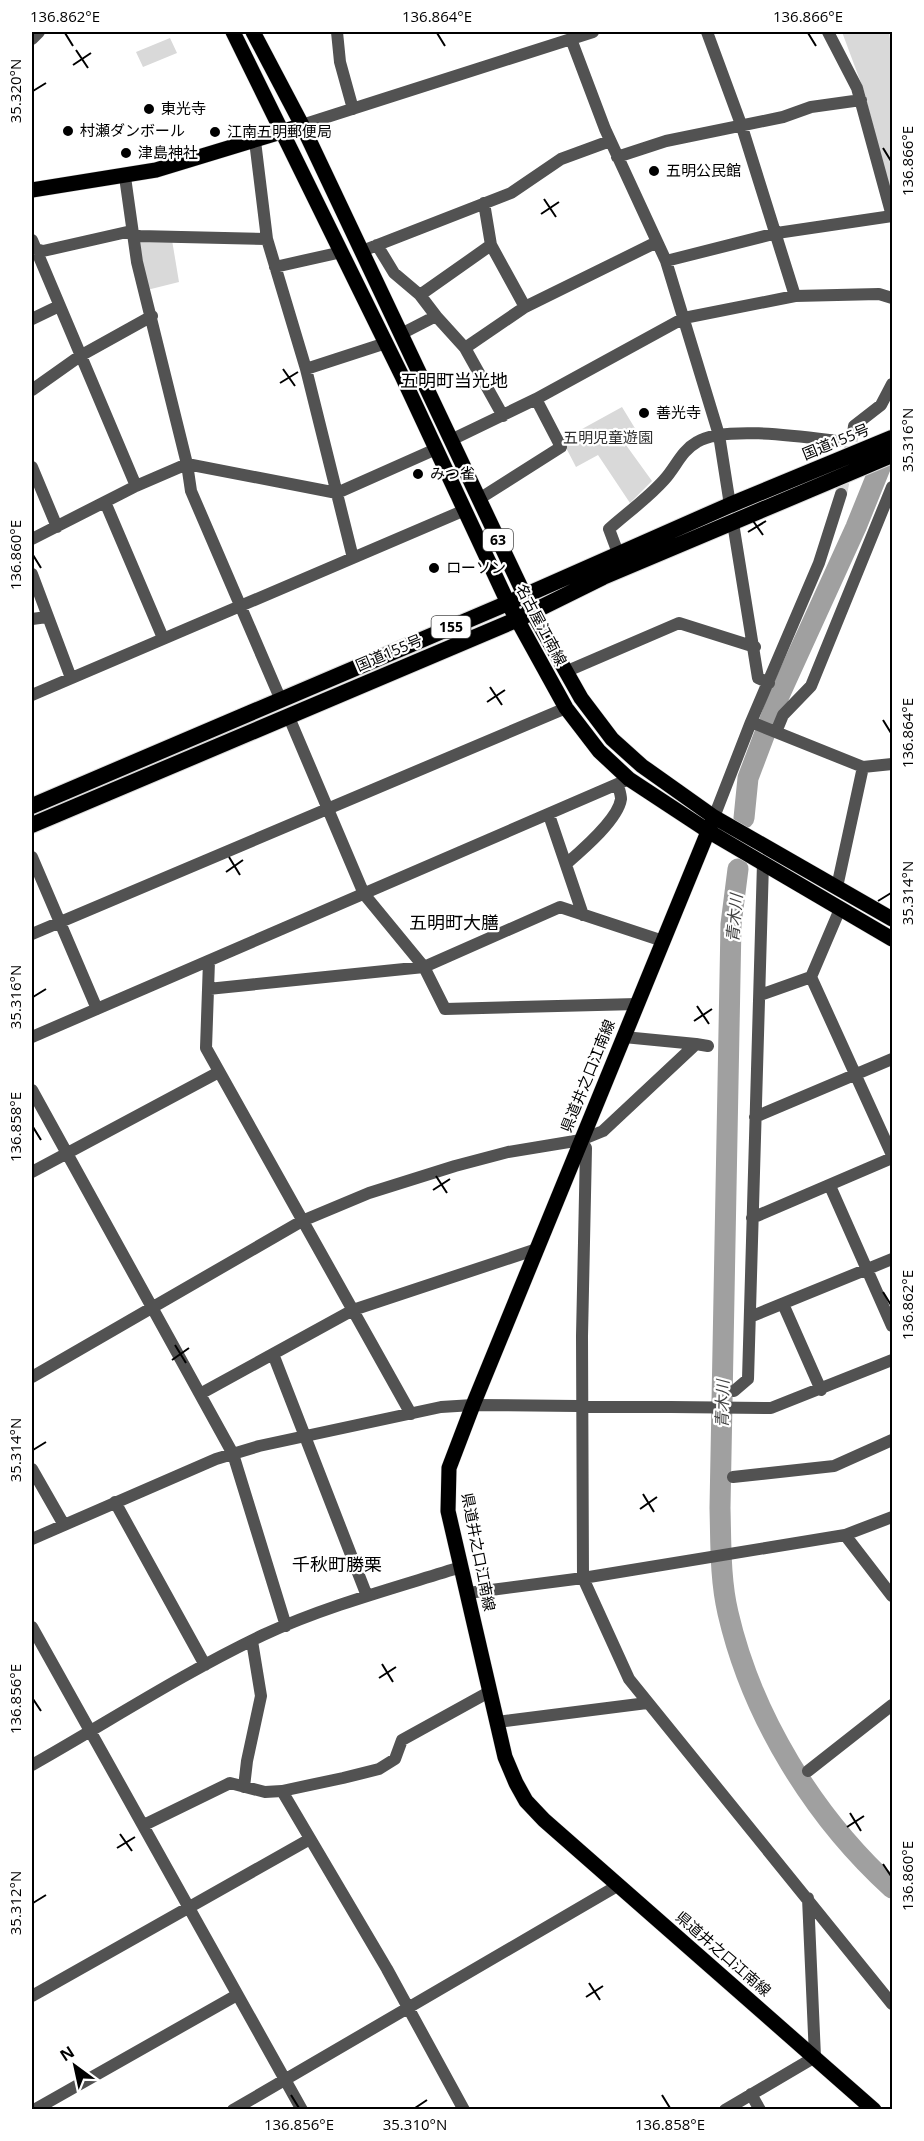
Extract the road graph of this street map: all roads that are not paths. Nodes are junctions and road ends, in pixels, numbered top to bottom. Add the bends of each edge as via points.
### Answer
1 (39, 32) edge
2 (233, 32) edge
3 (252, 32) edge
4 (337, 32) edge
5 (593, 32) edge
6 (706, 32) edge
7 (828, 32) edge
8 (561, 38) edge
9 (32, 39) edge
10 (861, 100) junction
11 (353, 109) junction
12 (302, 125) junction
13 (742, 127) junction
14 (284, 131) junction
15 (255, 141) junction
16 (610, 141) junction
17 (617, 156) junction
18 (125, 177) junction
19 (32, 189) edge
20 (484, 203) junction
21 (892, 216) edge
22 (777, 233) junction
23 (134, 234) junction
24 (267, 238) junction
25 (657, 242) junction
26 (32, 245) edge
27 (377, 245) junction
28 (491, 245) junction
29 (362, 251) junction
30 (342, 252) junction
31 (666, 261) junction
32 (275, 267) junction
33 (420, 296) junction
34 (795, 296) junction
35 (892, 298) edge
36 (59, 306) junction
37 (525, 307) junction
38 (152, 316) junction
39 (436, 316) junction
40 (684, 318) junction
41 (32, 319) edge
42 (401, 334) junction
43 (386, 343) junction
44 (465, 348) junction
45 (80, 356) junction
46 (306, 369) junction
47 (892, 384) edge
48 (32, 390) edge
49 (536, 399) junction
50 (503, 416) junction
51 (853, 434) tunnel mouth
52 (718, 435) junction
53 (892, 438) edge
54 (452, 440) junction
55 (838, 441) dead end
56 (436, 449) junction
57 (892, 455) edge
58 (187, 464) junction
59 (32, 466) edge
60 (136, 486) junction
61 (892, 487) edge
62 (337, 493) junction
63 (841, 494) tunnel mouth
64 (479, 500) junction
65 (105, 502) junction
66 (730, 505) junction
67 (465, 510) junction
68 (733, 523) junction
69 (57, 526) junction
70 (32, 539) edge
71 (618, 553) junction
72 (353, 558) junction
73 (32, 574) edge
74 (524, 594) junction
75 (508, 603) junction
76 (241, 605) junction
77 (532, 613) junction
78 (46, 617) junction
79 (32, 619) edge
80 (516, 620) junction
81 (163, 638) junction
82 (755, 647) junction
83 (565, 672) junction
84 (71, 678) junction
85 (769, 683) junction
86 (32, 695) edge
87 (280, 698) junction
88 (566, 708) junction
89 (288, 715) junction
90 (754, 723) junction
91 (775, 731) junction
92 (892, 764) edge
93 (863, 767) junction
94 (624, 782) junction
95 (32, 806) edge
96 (328, 809) junction
97 (549, 815) junction
98 (711, 824) junction
99 (32, 825) edge
100 (32, 857) edge
101 (763, 863) junction
102 (566, 864) junction
103 (837, 887) junction
104 (364, 894) junction
105 (840, 909) junction
106 (583, 915) junction
107 (892, 919) edge
108 (60, 922) junction
109 (32, 934) edge
110 (892, 939) edge
111 (663, 941) junction
112 (209, 961) junction
113 (424, 967) junction
114 (811, 976) junction
115 (208, 989) junction
116 (760, 995) junction
117 (637, 1004) junction
118 (97, 1009) junction
119 (624, 1036) junction
120 (32, 1037) edge
121 (892, 1059) edge
122 (219, 1072) junction
123 (856, 1075) junction
124 (34, 1099) edge
125 (755, 1117) junction
126 (581, 1140) junction
127 (68, 1154) junction
128 (892, 1157) edge
129 (32, 1172) edge
130 (830, 1186) junction
131 (752, 1218) junction
132 (302, 1221) junction
133 (537, 1249) junction
134 (892, 1259) edge
135 (868, 1271) junction
136 (783, 1304) junction
137 (153, 1308) junction
138 (352, 1310) junction
139 (750, 1317) junction
140 (892, 1326) edge
141 (273, 1354) junction
142 (892, 1360) edge
143 (32, 1377) edge
144 (734, 1390) dead end
145 (821, 1390) junction
146 (200, 1394) junction
147 (473, 1405) junction
148 (584, 1408) junction
149 (411, 1414) junction
150 (305, 1437) junction
151 (892, 1440) edge
152 (233, 1454) junction
153 (32, 1469) edge
154 (733, 1477) dead end
155 (115, 1502) junction
156 (892, 1517) edge
157 (64, 1525) junction
158 (845, 1535) junction
159 (32, 1539) edge
160 (461, 1567) junction
161 (583, 1578) junction
162 (468, 1593) junction
163 (367, 1596) junction
164 (892, 1596) edge
165 (286, 1626) junction
166 (32, 1627) edge
167 (252, 1641) junction
168 (205, 1665) junction
169 (489, 1692) junction
170 (647, 1703) junction
171 (892, 1705) edge
172 (497, 1722) junction
173 (90, 1731) junction
174 (33, 1761) edge
175 (808, 1771) dead end
176 (244, 1787) junction
177 (282, 1791) junction
178 (144, 1826) junction
179 (310, 1839) junction
180 (617, 1886) junction
181 (808, 1898) junction
182 (190, 1908) junction
183 (237, 1995) junction
184 (32, 1996) edge
185 (892, 2004) edge
186 (409, 2009) junction
187 (814, 2056) junction
188 (284, 2079) junction
189 (751, 2094) junction
190 (34, 2109) edge
191 (233, 2109) edge
192 (302, 2109) edge
193 (464, 2109) edge
194 (725, 2109) edge
195 (760, 2109) edge
196 (874, 2109) edge

1 - 9 street
2 - 14 main road, 名古屋江南線 / 63
3 - 12 main road, 名古屋江南線 / 63
4 - 11 street via 340,62
5 - 8 street
6 - 13 street
7 - 10 street
8 - 11 street
8 - 16 street
10 - 13 street via 811,107
10 - 21 street
11 - 12 street
12 - 14 main road
12 - 29 main road, 名古屋江南線 / 63
13 - 17 street via 666,141
13 - 22 street
14 - 15 main road
14 - 30 main road, 名古屋江南線 / 63
15 - 18 main road
15 - 24 street
16 - 17 street
16 - 20 street via 561,159 511,193
17 - 25 street
18 - 19 main road
18 - 23 street
20 - 27 street
20 - 28 street
21 - 22 street
22 - 31 street
22 - 34 street
23 - 24 street
23 - 26 street via 127,232 43,251
23 - 38 street via 137,262
24 - 32 street
25 - 31 street
25 - 37 street
26 - 36 street
27 - 29 street
27 - 33 street via 394,273
28 - 33 street
28 - 37 street
29 - 42 main road, 名古屋江南線 / 63
30 - 32 street
30 - 43 main road, 名古屋江南線 / 63
31 - 40 street
32 - 46 street
33 - 39 street
34 - 35 street via 868,294
34 - 40 street
36 - 41 street
36 - 45 street
37 - 44 street
38 - 45 street
38 - 58 street
39 - 42 street
39 - 44 street
40 - 49 street
40 - 52 street
42 - 54 main road, 名古屋江南線 / 63
43 - 46 street
43 - 56 main road, 名古屋江南線 / 63
44 - 50 street
45 - 48 street
45 - 60 street
46 - 62 street
47 - 51 street via 881,405 855,426
49 - 50 street
49 - 64 street via 561,447
50 - 54 street
52 - 55 street
52 - 66 street
52 - 71 street via 699,440 685,450 664,480 609,529
53 - 66 highway, 国道155号 / 155
54 - 64 main road, 名古屋江南線 / 63
56 - 62 street
56 - 67 main road, 名古屋江南線 / 63
57 - 68 highway, 国道155号 / 155
58 - 60 street
58 - 62 street
58 - 76 street via 191,491
59 - 69 street
60 - 65 street
61 - 91 street via 811,686 783,714
62 - 72 street
63 - 85 street via 819,563
64 - 74 main road, 名古屋江南線 / 63
65 - 69 street
65 - 81 street
66 - 71 highway, 国道155号 / 155
67 - 72 street
67 - 75 main road, 名古屋江南線 / 63
68 - 77 highway, 国道155号 / 155 via 603,577
68 - 82 street
69 - 70 street
71 - 74 highway, 国道155号 / 155
72 - 76 street
73 - 78 street
74 - 75 highway, 国道155号 / 155
74 - 77 main road, 名古屋江南線 / 63
75 - 80 main road, 名古屋江南線 / 63
75 - 87 highway, 国道155号 / 155
76 - 81 street
76 - 87 street
77 - 80 highway, 国道155号 / 155
77 - 83 main road, 名古屋江南線 / 63
78 - 79 street
78 - 84 street
80 - 88 main road, 名古屋江南線 / 63
80 - 89 highway, 国道155号 / 155
81 - 84 street
82 - 83 street via 679,623
82 - 85 street via 758,678
83 - 98 main road, 名古屋江南線 / 63 via 612,739
84 - 86 street
85 - 90 street
87 - 95 highway, 国道155号 / 155
88 - 94 main road, 名古屋江南線 / 63
88 - 96 street
89 - 96 street
89 - 99 highway, 国道155号 / 155
90 - 91 street
90 - 98 street
91 - 93 street
92 - 93 street
93 - 103 street
94 - 97 street
94 - 98 main road, 名古屋江南線 / 63
94 - 102 street via 621,799 607,824
96 - 104 street
96 - 108 street
97 - 102 street
97 - 104 street
98 - 101 main road, 名古屋江南線 / 63
98 - 103 main road, 名古屋江南線 / 63
98 - 111 main road, 県道井之口江南線
100 - 108 street
101 - 105 main road, 名古屋江南線 / 63
101 - 116 street
102 - 106 street
103 - 107 main road, 名古屋江南線 / 63
104 - 112 street
104 - 113 street
105 - 110 main road, 名古屋江南線 / 63
105 - 114 street
106 - 111 street
106 - 113 street via 560,907
108 - 109 street
108 - 118 street
111 - 117 main road, 県道井之口江南線
112 - 115 street
112 - 118 street
113 - 115 street
113 - 117 street via 445,1009
114 - 116 street
114 - 123 street
115 - 122 street via 206,1048
116 - 125 street
117 - 119 main road, 県道井之口江南線
118 - 120 street
119 - 126 main road, 県道井之口江南線
119 - 126 street via 702,1045 603,1131
121 - 123 street
122 - 127 street
122 - 132 street
123 - 125 street
123 - 128 street
124 - 127 street
125 - 131 street
126 - 132 street via 454,1166 369,1193
126 - 133 main road, 県道井之口江南線
126 - 148 street via 586,1148
127 - 129 street
127 - 137 street
128 - 130 street
130 - 131 street
130 - 135 street
131 - 139 street
132 - 137 street
132 - 138 street
133 - 138 street
133 - 147 main road, 県道井之口江南線
134 - 135 street
135 - 136 street
135 - 140 street
136 - 139 street
136 - 145 street
137 - 143 street
137 - 146 street
138 - 141 street
138 - 149 street
139 - 144 street via 748,1379
141 - 146 street
141 - 150 street
142 - 145 street
145 - 148 street via 771,1408
146 - 152 street
147 - 148 street
147 - 149 street
147 - 160 main road, 県道井之口江南線 via 450,1468 447,1493
148 - 161 street
149 - 150 street
150 - 152 street
150 - 163 street
151 - 154 street via 834,1466
152 - 155 street
152 - 165 street
153 - 157 street
155 - 157 street
155 - 168 street
156 - 158 street
157 - 159 street
158 - 161 street
158 - 164 street
160 - 162 main road, 県道井之口江南線
160 - 163 street
161 - 162 street
161 - 170 street via 629,1679
162 - 169 main road, 県道井之口江南線
163 - 165 street
165 - 167 street
166 - 173 street
167 - 168 street
167 - 176 street via 261,1696
168 - 173 street
169 - 172 main road, 県道井之口江南線
169 - 177 street via 402,1740 395,1759 379,1768
170 - 172 street
170 - 181 street
171 - 175 street
172 - 180 main road, 県道井之口江南線 via 506,1757 526,1802
173 - 174 street
173 - 178 street
176 - 177 street
176 - 178 street via 230,1783
177 - 179 street
178 - 182 street
179 - 182 street
179 - 186 street
180 - 186 street
180 - 187 main road, 県道井之口江南線
181 - 185 street
181 - 187 street
182 - 183 street
182 - 184 street
183 - 188 street
183 - 190 street
186 - 188 street
186 - 193 street
187 - 189 street
187 - 196 main road, 県道井之口江南線
188 - 191 street
188 - 192 street
189 - 194 street
189 - 195 street

